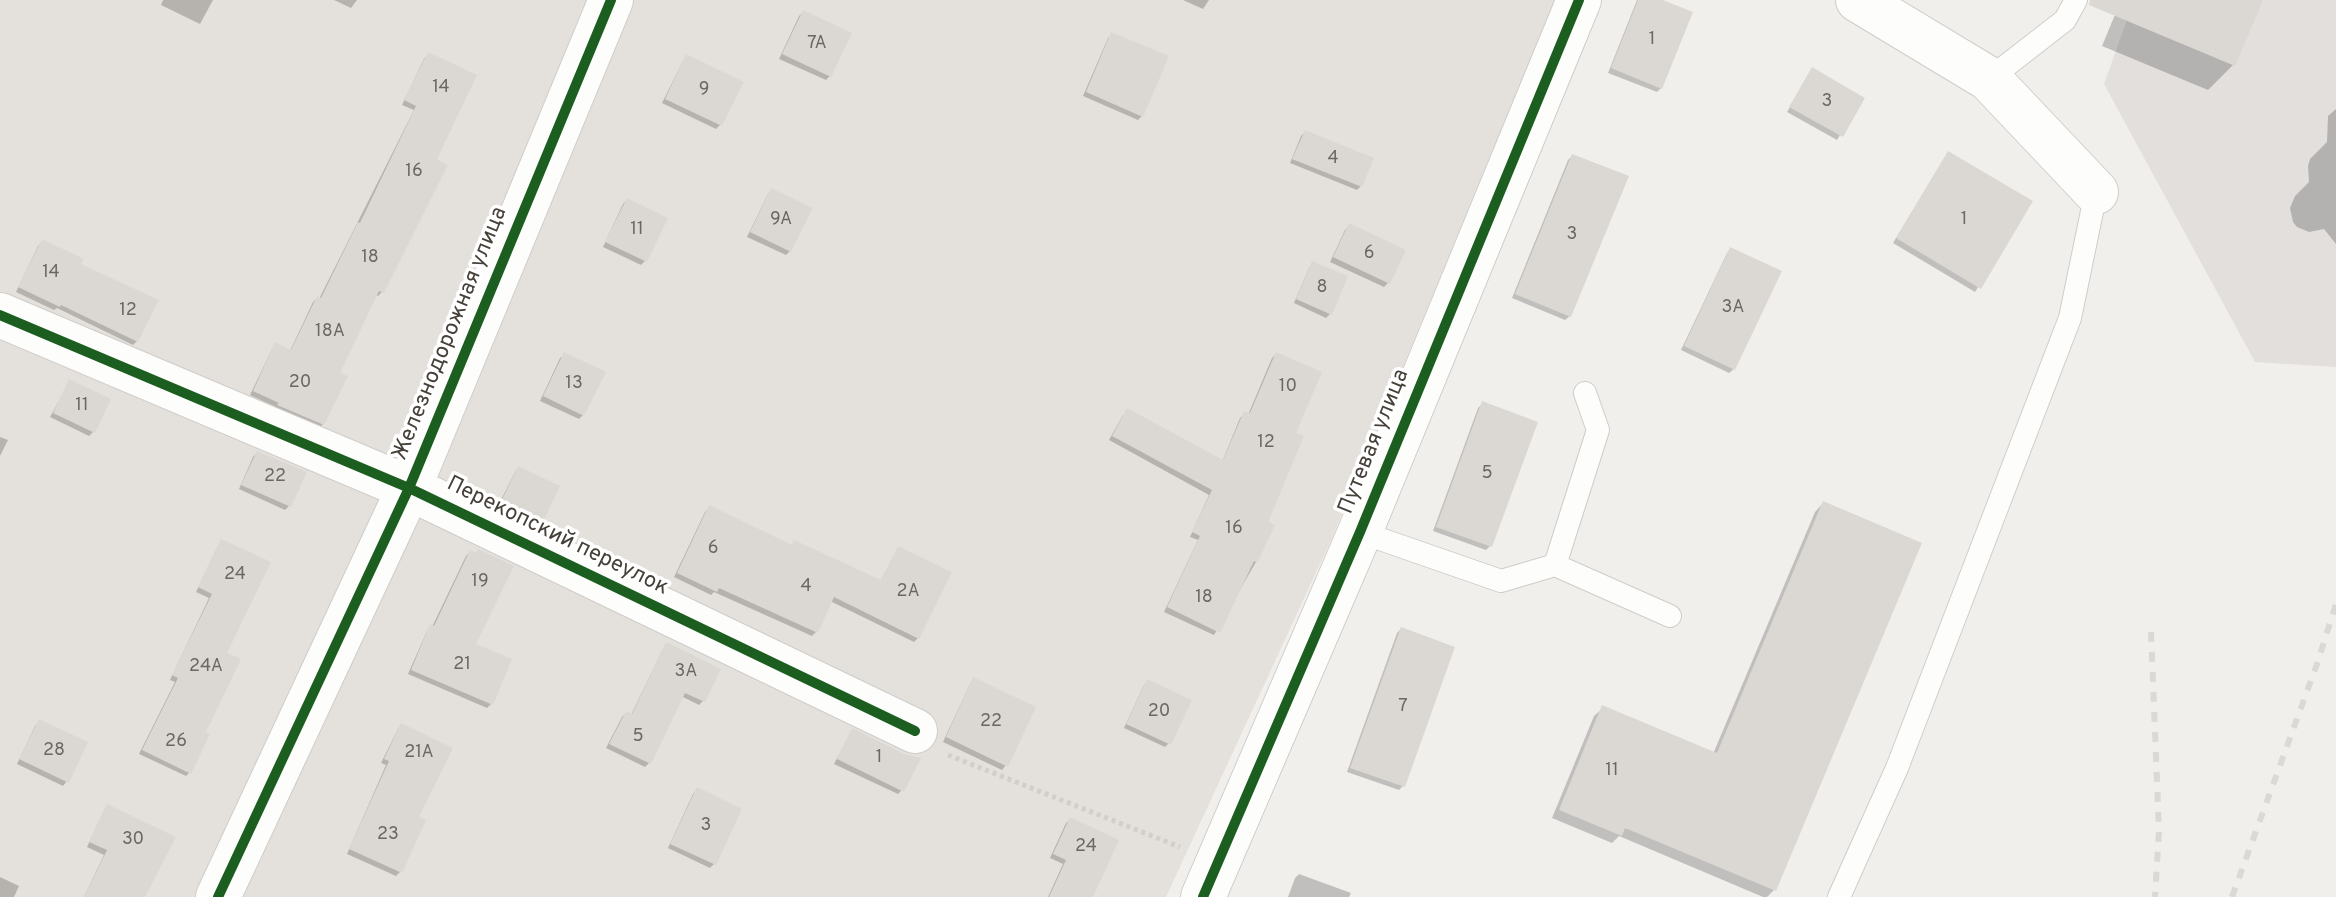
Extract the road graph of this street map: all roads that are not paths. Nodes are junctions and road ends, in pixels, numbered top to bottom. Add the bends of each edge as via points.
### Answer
1 (611, 0) edge
2 (1579, 0) edge
3 (1858, 0) edge
4 (2076, 0) edge
5 (1989, 79) junction
6 (2096, 192) joint
7 (0, 315) edge
8 (1585, 393) dead end
9 (409, 488) junction
10 (1360, 532) junction
11 (1555, 565) junction
12 (1670, 616) dead end
13 (915, 731) road end
14 (1211, 880) edge
15 (218, 897) edge
16 (1839, 897) edge

1 - 9 street, Железнодорожная улица
2 - 10 street, Путевая улица
3 - 5 street
4 - 5 lane via 2065,20
5 - 6 street
6 - 16 lane via 2070,318 1897,768
7 - 9 street, Перекопский переулок
8 - 11 lane via 1598,430
9 - 13 street, Перекопский переулок
9 - 15 street, Железнодорожная улица
10 - 11 lane via 1501,581
10 - 14 street, Путевая улица
11 - 12 lane

